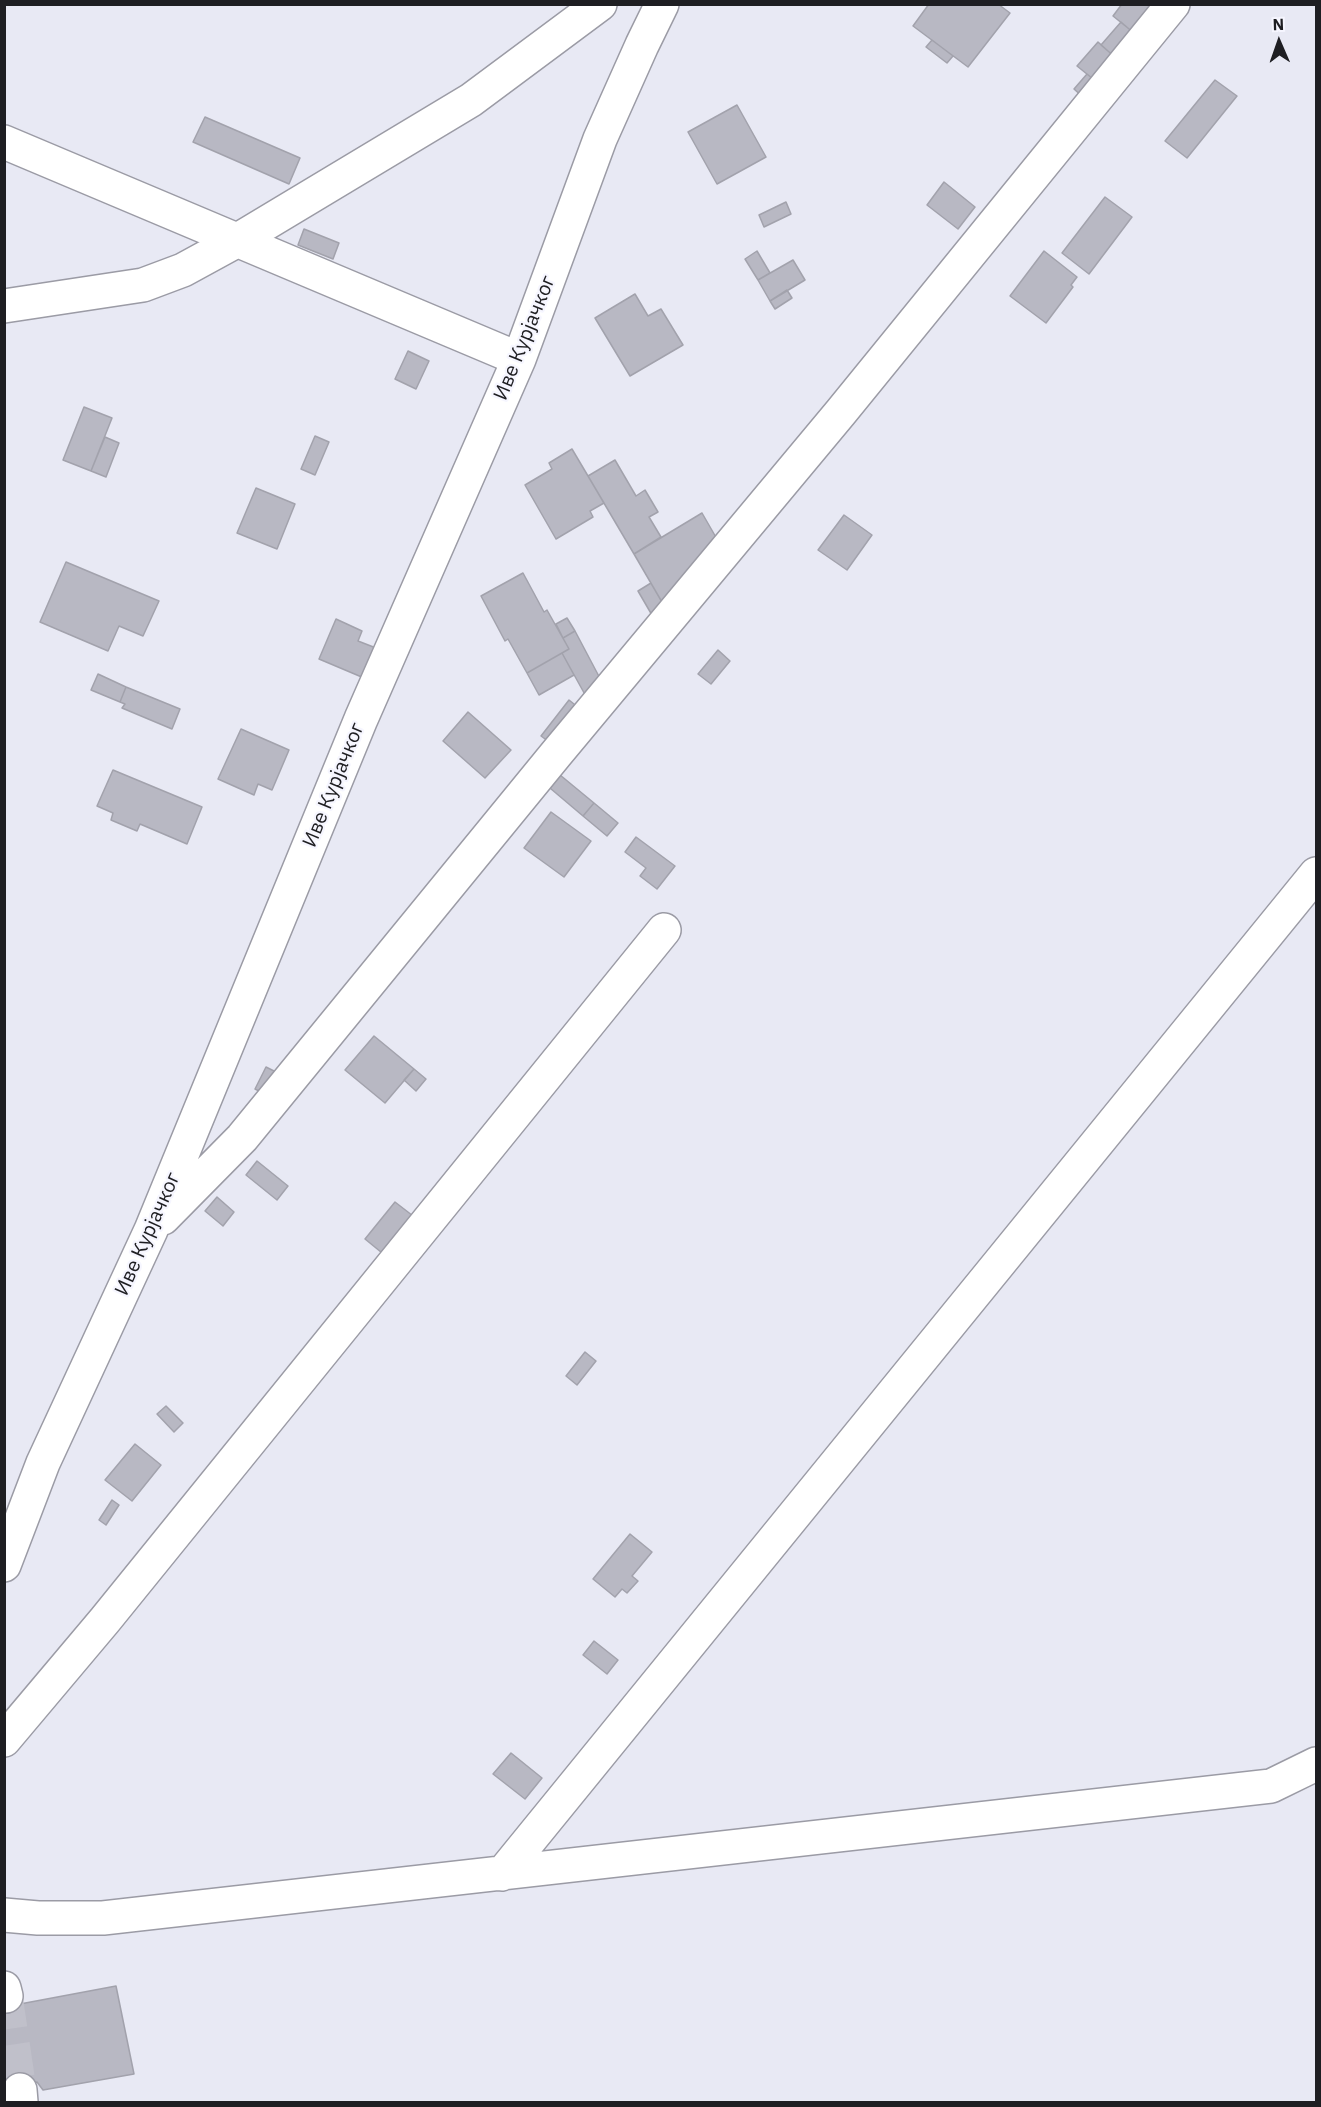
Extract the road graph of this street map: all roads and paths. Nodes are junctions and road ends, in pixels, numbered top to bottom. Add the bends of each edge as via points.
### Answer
1 (600, 4) edge
2 (662, 4) edge
3 (1173, 4) edge
4 (4, 142) edge
5 (238, 240) junction
6 (4, 306) edge
7 (519, 359) junction
8 (1317, 874) edge
9 (664, 930) dead end
10 (152, 1230) junction
11 (4, 1565) edge
12 (4, 1740) edge
13 (1317, 1764) edge
14 (502, 1874) junction
15 (4, 1915) edge

1 - 5 street via 471,100
2 - 7 street, Иве Курјачког via 600,139
3 - 10 street via 242,1138
4 - 5 street
5 - 6 street via 183,270 143,285
5 - 7 street
7 - 10 street, Иве Курјачког via 361,719
8 - 14 street
9 - 12 street
10 - 11 street, Иве Курјачког via 44,1463
13 - 14 street via 1271,1786
14 - 15 street via 103,1918

